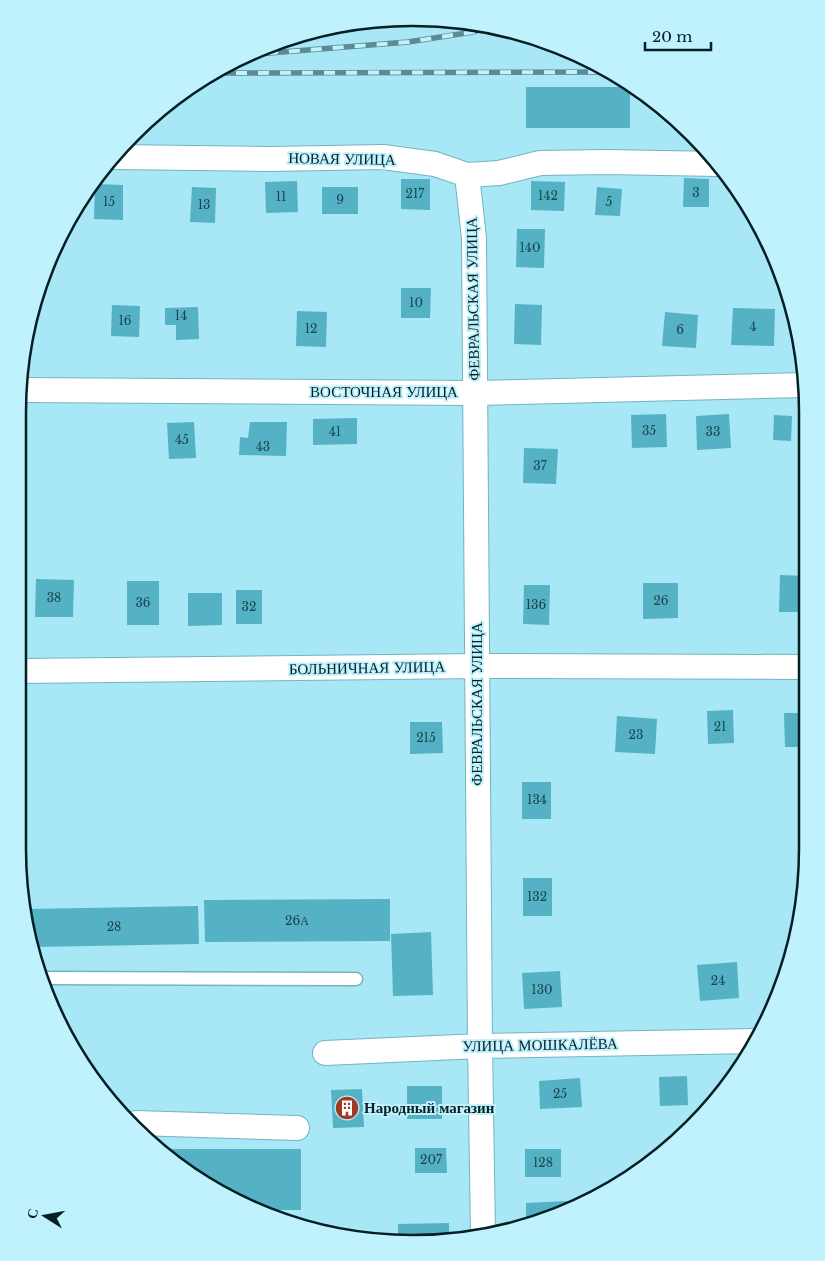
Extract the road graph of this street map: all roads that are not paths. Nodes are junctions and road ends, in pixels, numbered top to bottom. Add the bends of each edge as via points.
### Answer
1 (124, 156) edge
2 (708, 164) edge
3 (467, 175) junction
4 (798, 385) edge
5 (27, 390) edge
6 (475, 393) junction
7 (477, 666) junction
8 (799, 667) edge
9 (26, 671) edge
10 (49, 978) edge
11 (356, 979) dead end
12 (747, 1041) edge
13 (480, 1046) junction
14 (326, 1053) dead end
15 (140, 1123) edge
16 (297, 1128) dead end
17 (483, 1228) edge

1 - 3 street, НОВАЯ УЛИЦА via 383,157 435,164
2 - 3 street, НОВАЯ УЛИЦА via 540,163
3 - 6 street, ФЕВРАЛЬСКАЯ УЛИЦА via 474,238
4 - 6 street, ВОСТОЧНАЯ УЛИЦА
5 - 6 street, ВОСТОЧНАЯ УЛИЦА
6 - 7 street, ФЕВРАЛЬСКАЯ УЛИЦА
7 - 8 street, БОЛЬНИЧНАЯ УЛИЦА
7 - 9 street, БОЛЬНИЧНАЯ УЛИЦА
7 - 13 street, ФЕВРАЛЬСКАЯ УЛИЦА
10 - 11 lane
12 - 13 street, УЛИЦА МОШКАЛЁВА
13 - 14 street, УЛИЦА МОШКАЛЁВА
13 - 17 street, ФЕВРАЛЬСКАЯ УЛИЦА
15 - 16 street

